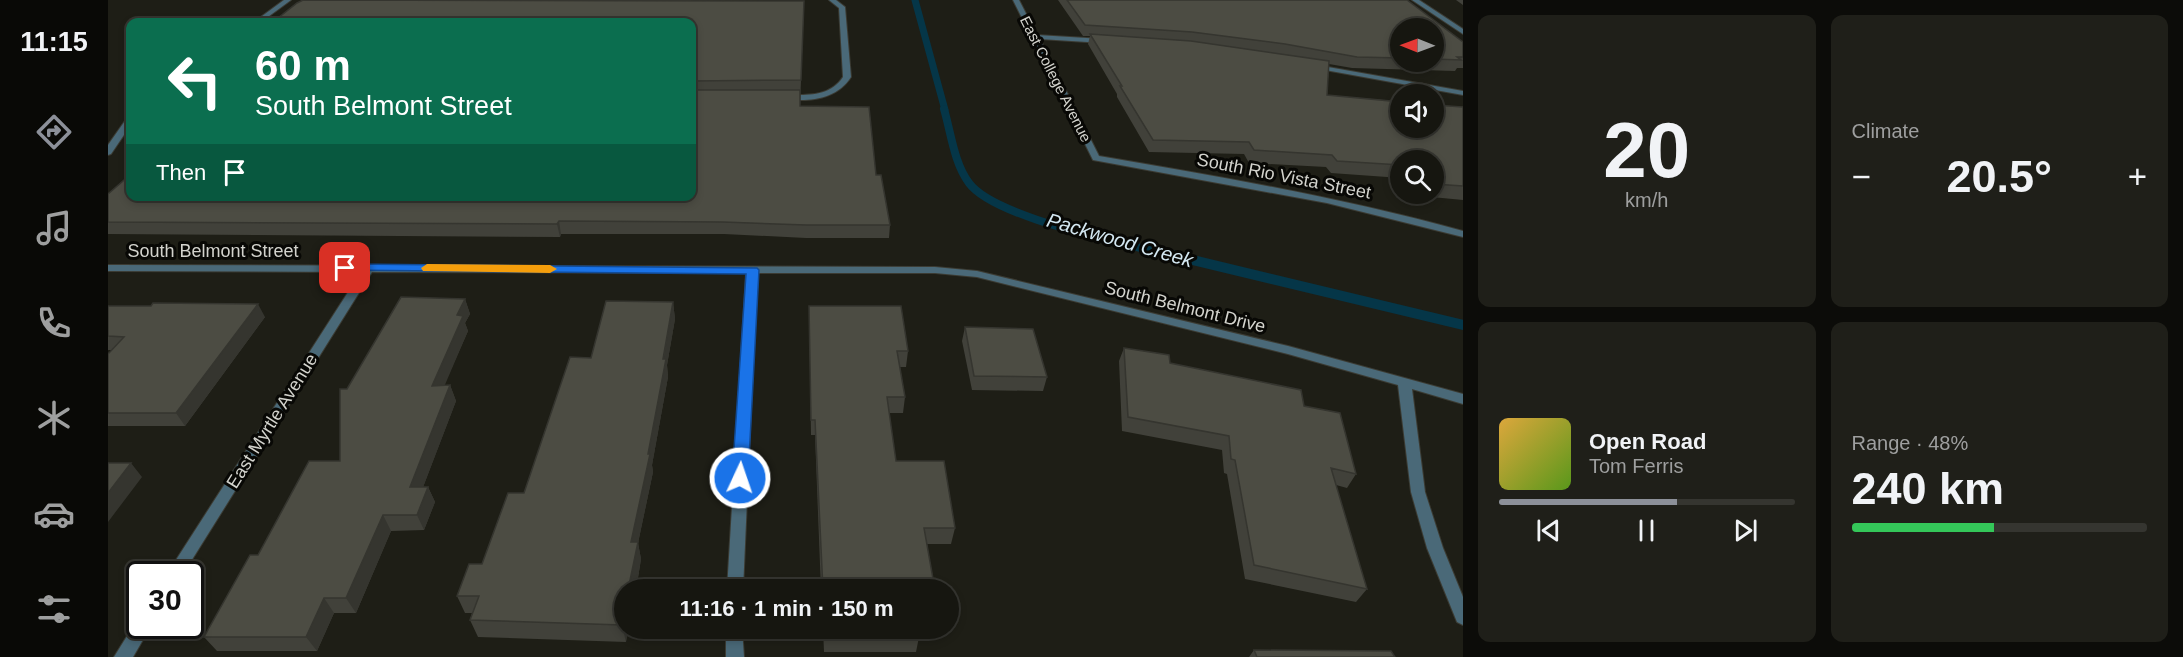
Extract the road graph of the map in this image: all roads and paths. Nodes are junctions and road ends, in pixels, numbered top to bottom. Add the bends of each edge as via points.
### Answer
1 (288, 0) edge
2 (833, 0) edge
3 (1016, 0) edge
4 (1415, 0) edge
5 (263, 18) edge
6 (1461, 30) edge
7 (1035, 37) junction
8 (1108, 41) edge
9 (1304, 64) edge
10 (1463, 93) edge
11 (779, 97) edge
12 (126, 126) edge
13 (108, 152) edge
14 (1096, 158) joint
15 (1463, 234) edge
16 (108, 268) edge
17 (369, 268) junction
18 (895, 269) joint
19 (752, 270) junction
20 (1404, 381) junction
21 (1463, 399) edge
22 (183, 561) edge
23 (736, 579) edge
24 (1463, 617) edge
25 (135, 639) edge
26 (734, 639) edge
27 (123, 657) edge
28 (735, 657) edge

1 - 5 street
2 - 11 street via 842,7 847,77 843,85 821,96
3 - 7 street, East College Avenue
4 - 6 street
7 - 8 street
7 - 14 street, East College Avenue
9 - 10 street
12 - 13 street
14 - 15 street, South Rio Vista Street via 1293,192
16 - 17 street, South Belmont Street
17 - 19 street, South Belmont Street
17 - 22 street, East Myrtle Avenue
18 - 19 street, South Belmont Street
18 - 20 street, South Belmont Drive via 976,274
19 - 23 street
20 - 21 street, South Belmont Drive
20 - 24 street via 1418,492
25 - 27 street
26 - 28 street

